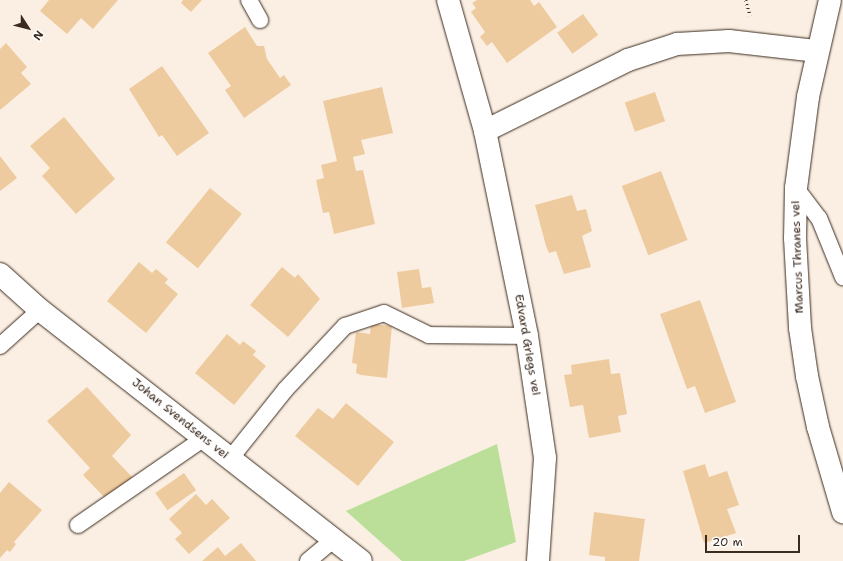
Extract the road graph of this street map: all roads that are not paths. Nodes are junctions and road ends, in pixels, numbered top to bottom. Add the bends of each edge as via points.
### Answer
1 (249, 0) edge
2 (448, 0) edge
3 (830, 0) edge
4 (260, 20) dead end
5 (817, 51) junction
6 (485, 131) junction
7 (796, 188) junction
8 (0, 274) edge
9 (843, 277) edge
10 (40, 310) junction
11 (527, 336) junction
12 (0, 346) edge
13 (204, 438) junction
14 (230, 459) junction
15 (843, 512) edge
16 (78, 525) dead end
17 (334, 539) junction
18 (308, 561) edge
19 (362, 561) edge
20 (538, 561) edge

1 - 4 lane
2 - 6 street, Edvard Griegs vei
3 - 5 street, Marcus Thranes vei
5 - 6 street via 729,41 677,44 628,60
5 - 7 street, Marcus Thranes vei
6 - 11 street, Edvard Griegs vei
7 - 9 lane via 819,218
7 - 15 street, Marcus Thranes vei via 795,238 800,328 818,427
8 - 10 street, Johan Svendsens vei
10 - 12 lane
10 - 13 street, Johan Svendsens vei
11 - 14 lane via 429,335 384,313 345,326 285,390
11 - 20 street, Edvard Griegs vei via 545,458
13 - 14 street, Johan Svendsens vei
13 - 16 lane
14 - 17 street, Johan Svendsens vei
17 - 18 lane
17 - 19 street, Johan Svendsens vei

